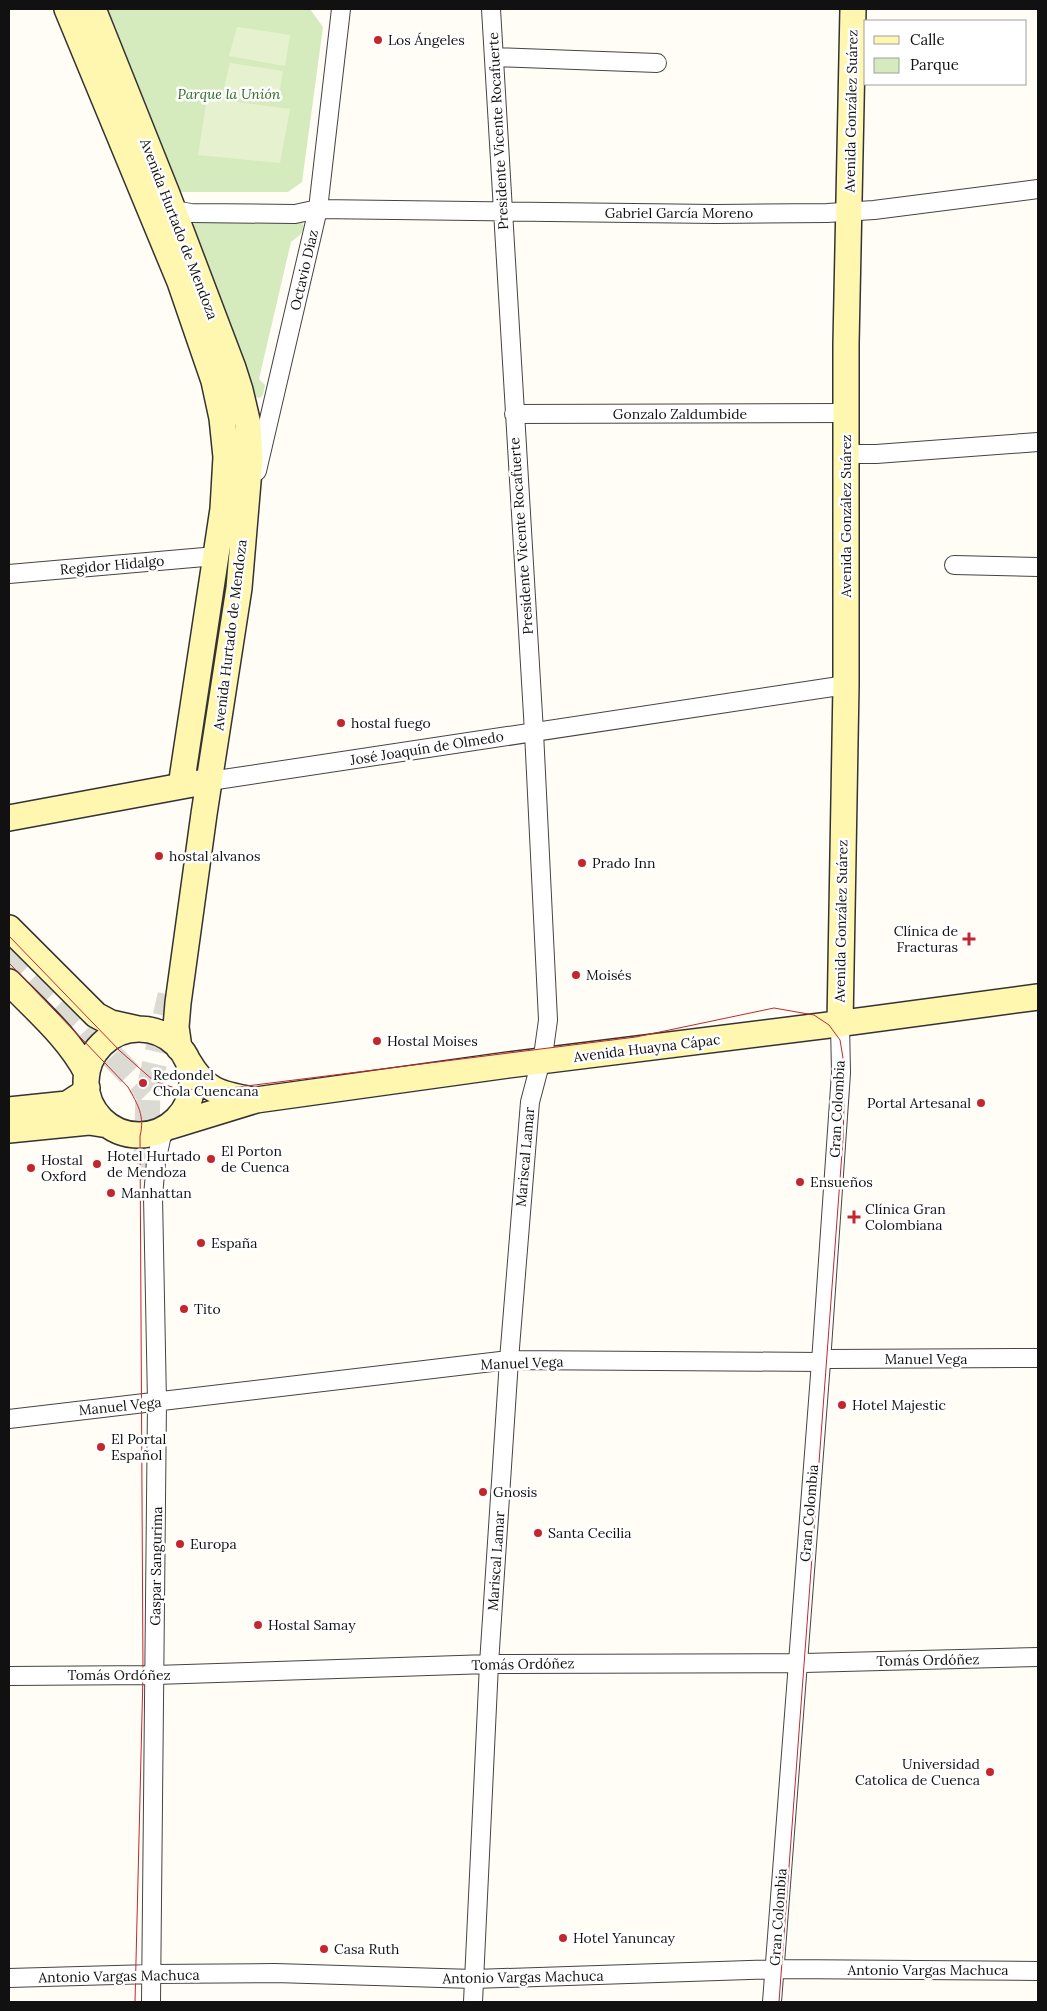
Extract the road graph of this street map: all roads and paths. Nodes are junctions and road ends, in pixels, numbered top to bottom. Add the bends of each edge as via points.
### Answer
1 (67, 9) edge
2 (93, 9) edge
3 (341, 9) edge
4 (491, 9) edge
5 (853, 9) edge
6 (494, 57) junction
7 (656, 63) dead end
8 (1038, 189) edge
9 (318, 209) junction
10 (503, 210) junction
11 (849, 212) junction
12 (164, 214) junction
13 (846, 413) junction
14 (514, 414) junction
15 (1038, 442) edge
16 (846, 454) junction
17 (244, 528) junction
18 (216, 556) junction
19 (954, 565) dead end
20 (1038, 567) edge
21 (9, 574) edge
22 (846, 685) junction
23 (534, 732) junction
24 (210, 780) junction
25 (181, 786) junction
26 (9, 818) edge
27 (9, 928) edge
28 (9, 982) edge
29 (1038, 997) edge
30 (840, 1024) junction
31 (138, 1029) junction
32 (183, 1053) junction
33 (540, 1061) junction
34 (87, 1080) junction
35 (256, 1100) junction
36 (9, 1110) edge
37 (108, 1125) junction
38 (167, 1128) junction
39 (9, 1130) edge
40 (1038, 1358) edge
41 (509, 1360) junction
42 (821, 1362) junction
43 (157, 1402) junction
44 (9, 1419) edge
45 (1038, 1656) edge
46 (797, 1663) junction
47 (489, 1664) junction
48 (155, 1675) junction
49 (9, 1676) edge
50 (774, 1970) junction
51 (1038, 1971) edge
52 (143, 1974) junction
53 (9, 1978) edge
54 (474, 1979) junction
55 (151, 2002) edge
56 (473, 2002) edge
57 (772, 2002) edge

1 - 12 main road, Avenida Hurtado de Mendoza
2 - 12 main road, Avenida Hurtado de Mendoza
3 - 9 street, Octavio Díaz
4 - 6 street, Presidente Vicente Rocafuerte
5 - 11 main road, Avenida González Suárez
6 - 7 street
6 - 10 street, Presidente Vicente Rocafuerte
8 - 11 street, Gabriel García Moreno
9 - 10 street, Gabriel García Moreno
9 - 12 street, Gabriel García Moreno via 300,204 188,202
9 - 17 street, Octavio Díaz
10 - 11 street, Gabriel García Moreno via 716,214
10 - 14 street, Presidente Vicente Rocafuerte
11 - 13 main road, Avenida González Suárez
12 - 17 main road, Avenida Hurtado de Mendoza via 232,368 244,407 250,458
12 - 18 main road, Avenida Hurtado de Mendoza via 222,418 226,457
13 - 14 street, Gonzalo Zaldumbide
13 - 16 main road, Avenida González Suárez
14 - 23 street, Presidente Vicente Rocafuerte
15 - 16 street
16 - 22 main road, Avenida González Suárez
17 - 24 main road, Avenida Hurtado de Mendoza via 239,588
18 - 21 street, Regidor Hidalgo
18 - 25 main road, Avenida Hurtado de Mendoza
19 - 20 street
22 - 23 street, José Joaquín de Olmedo
22 - 30 main road, Avenida González Suárez
23 - 24 street, José Joaquín de Olmedo
23 - 33 street, Presidente Vicente Rocafuerte via 548,1020
24 - 25 main road, José Joaquín de Olmedo
24 - 32 main road, Avenida Hurtado de Mendoza via 178,1003 176,1027
25 - 26 main road, José Joaquín de Olmedo
27 - 31 main road via 96,1015 111,1023
28 - 34 main road via 79,1058
29 - 30 main road, Avenida Huayna Cápac
30 - 33 main road, Avenida Huayna Cápac
30 - 42 street, Gran Colombia via 840,1073
31 - 32 main road via 163,1034
31 - 34 main road via 124,1031 108,1039 91,1059
32 - 35 main road via 207,1086 229,1096
32 - 38 main road via 191,1070 191,1095 180,1117
33 - 35 main road, Avenida Huayna Cápac
33 - 41 street, Mariscal Lamar via 529,1112
34 - 36 main road via 81,1096 67,1104
34 - 37 main road via 94,1109
35 - 38 main road
37 - 38 main road via 121,1133 140,1136
37 - 39 main road via 89,1122
38 - 43 street, Gaspar Sangurima via 156,1162 154,1196
40 - 42 street, Manuel Vega via 828,1359
41 - 42 street, Manuel Vega
41 - 43 street, Manuel Vega
41 - 47 street, Mariscal Lamar
42 - 46 street, Gran Colombia
43 - 44 street, Manuel Vega
43 - 48 street, Gaspar Sangurima
45 - 46 street, Tomás Ordóñez
46 - 47 street, Tomás Ordóñez
46 - 50 street, Gran Colombia
47 - 48 street, Tomás Ordóñez
47 - 54 street, Mariscal Lamar
48 - 49 street, Tomás Ordóñez
48 - 52 street, Gaspar Sangurima
50 - 51 street, Antonio Vargas Machuca
50 - 54 street, Antonio Vargas Machuca
50 - 57 street, Gran Colombia
52 - 53 street, Antonio Vargas Machuca
52 - 54 street, Antonio Vargas Machuca via 275,1973
52 - 55 street, Gaspar Sangurima
54 - 56 street, Mariscal Lamar

